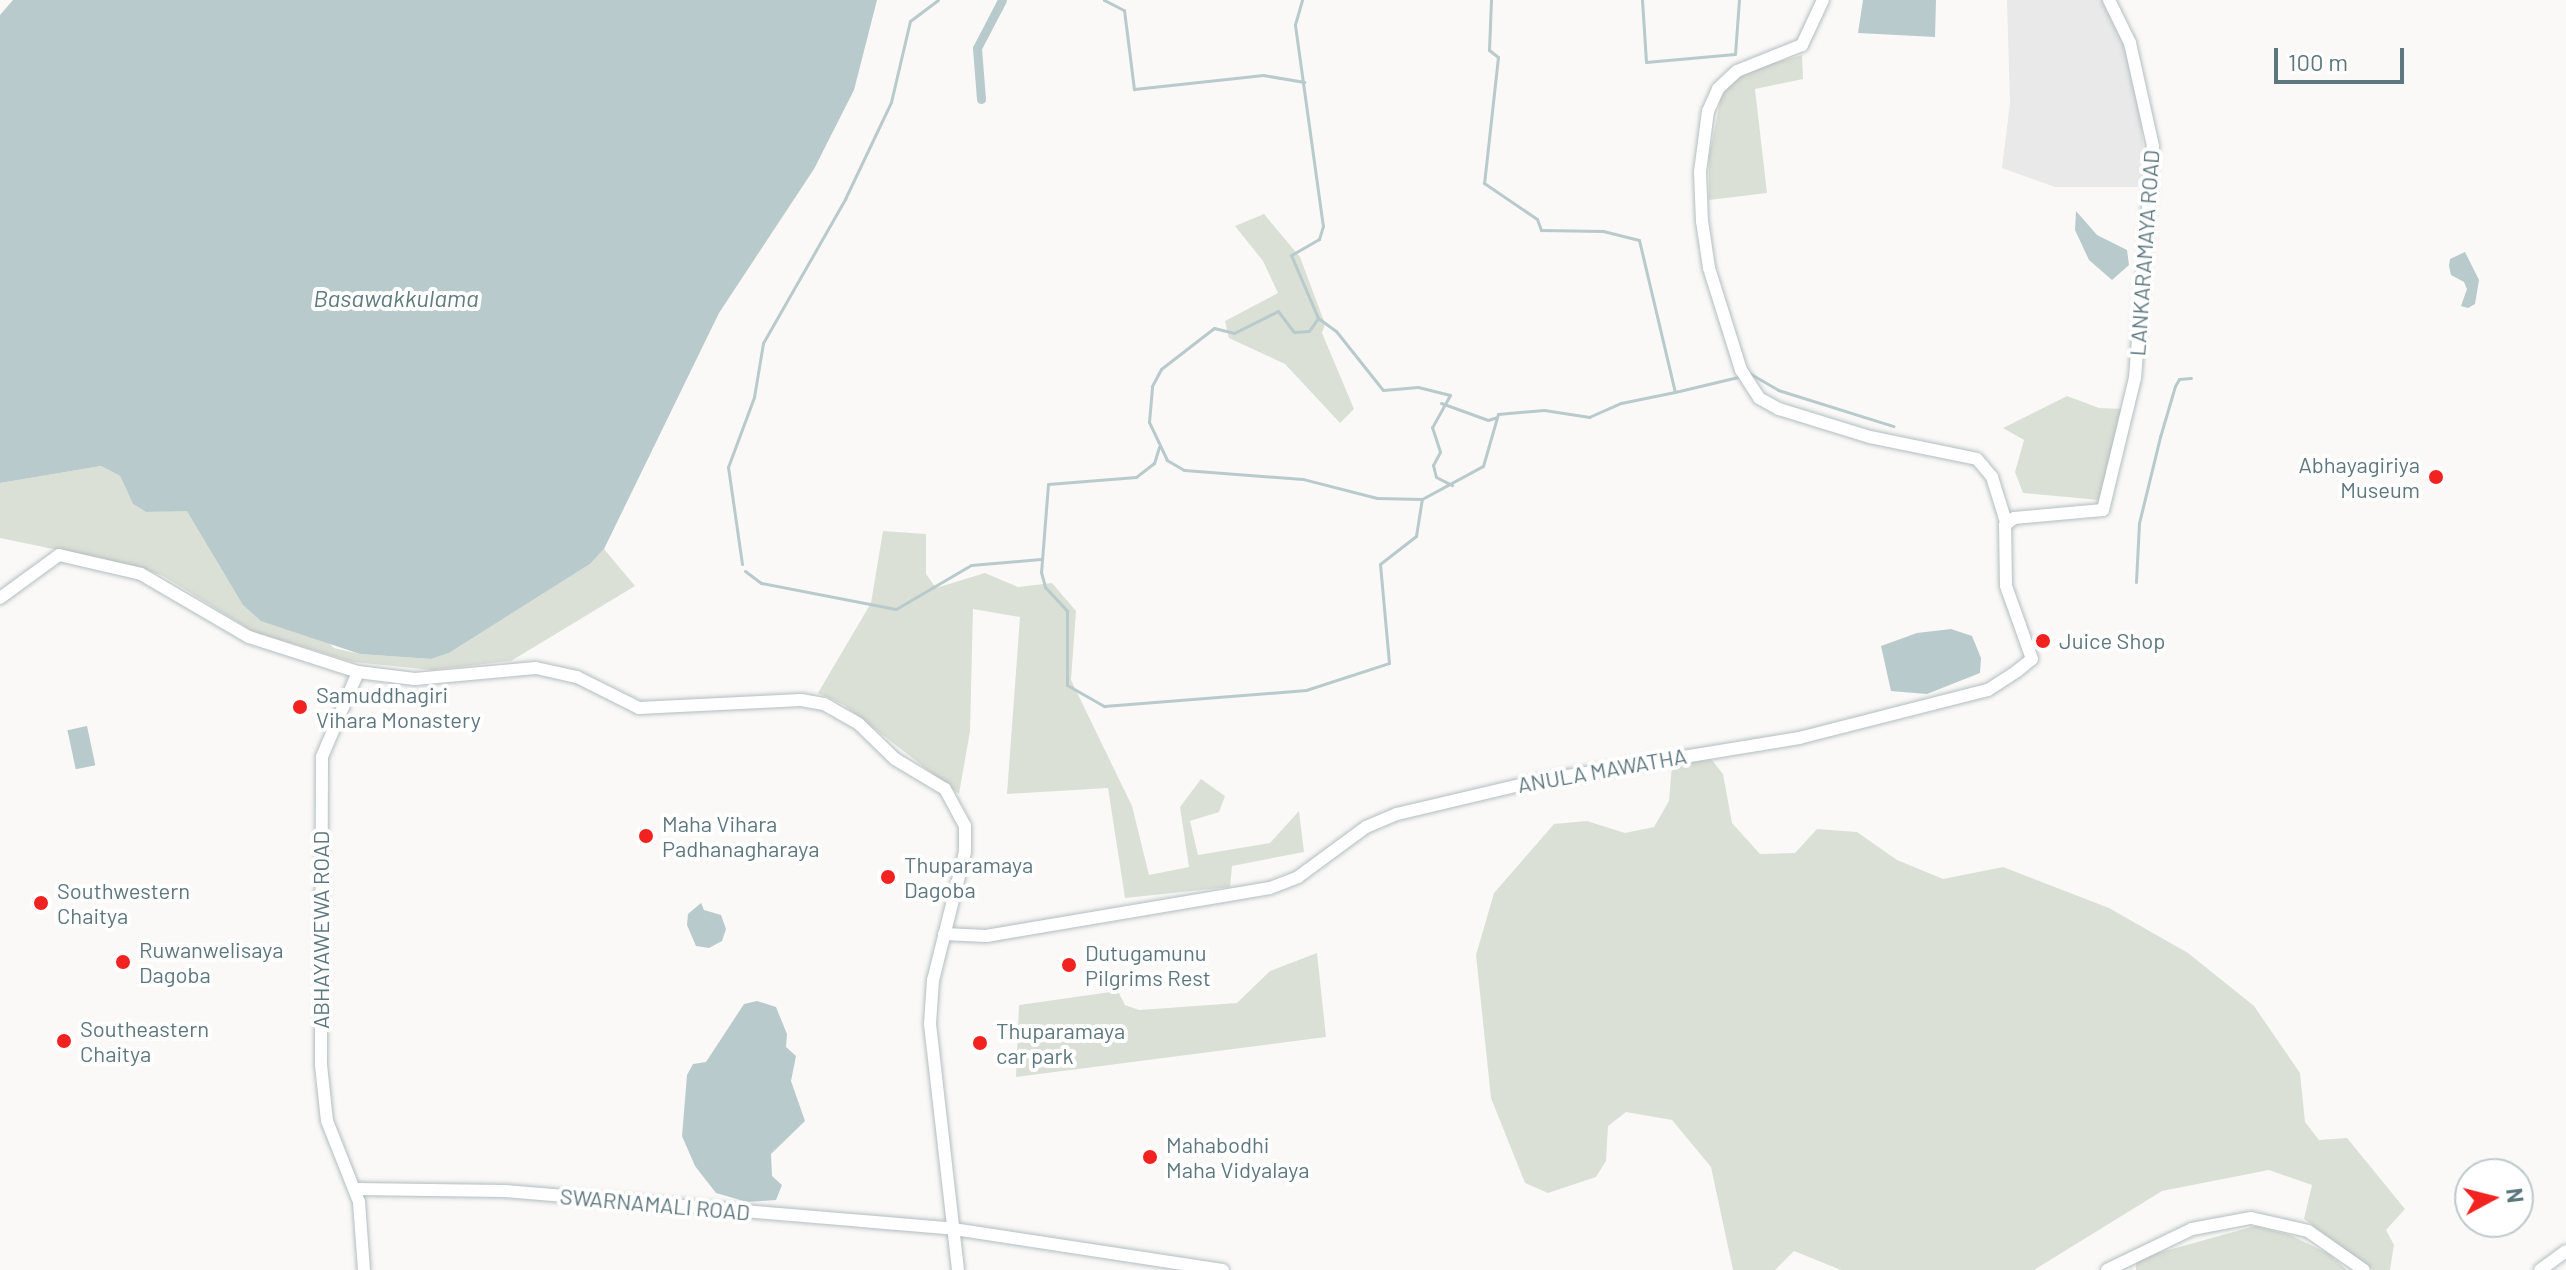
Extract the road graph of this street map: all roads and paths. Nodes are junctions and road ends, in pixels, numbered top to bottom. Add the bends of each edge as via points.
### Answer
1 (1823, 0) edge
2 (2109, 0) edge
3 (2006, 522) junction
4 (0, 598) edge
5 (358, 672) junction
6 (944, 934) junction
7 (355, 1189) junction
8 (954, 1229) junction
9 (2566, 1251) edge
10 (364, 1270) edge
11 (958, 1270) edge
12 (1223, 1270) edge
13 (2107, 1270) edge
14 (2364, 1270) edge
15 (2540, 1270) edge

1 - 3 main road via 1802,45 1737,71 1718,89 1708,111 1700,172 1702,221 1709,268 1741,370 1747,384 1768,403 1804,417 1977,459 1992,477
2 - 3 main road, LANKARAMAYA ROAD via 2130,43 2154,157 2133,398 2103,510
3 - 6 main road, ANULA MAWATHA via 2006,586 2032,659 1988,690 1799,738 1537,781 1410,810 1366,827 1302,875 1270,888 986,936
4 - 5 main road via 59,555 141,574 249,637
5 - 6 main road via 415,679 536,668 577,677 639,708 793,700 833,708 901,763 945,789 959,809 966,844
5 - 7 main road, ABHAYAWEWA ROAD via 327,737 321,795 322,1086 330,1134
6 - 8 main road via 930,1024
7 - 8 main road, SWARNAMALI ROAD via 505,1191
7 - 10 main road, ABHAYAWEWA ROAD
8 - 11 main road
8 - 12 main road, SWARNAMALI ROAD
9 - 15 main road
13 - 14 main road via 2192,1229 2251,1218 2308,1231

